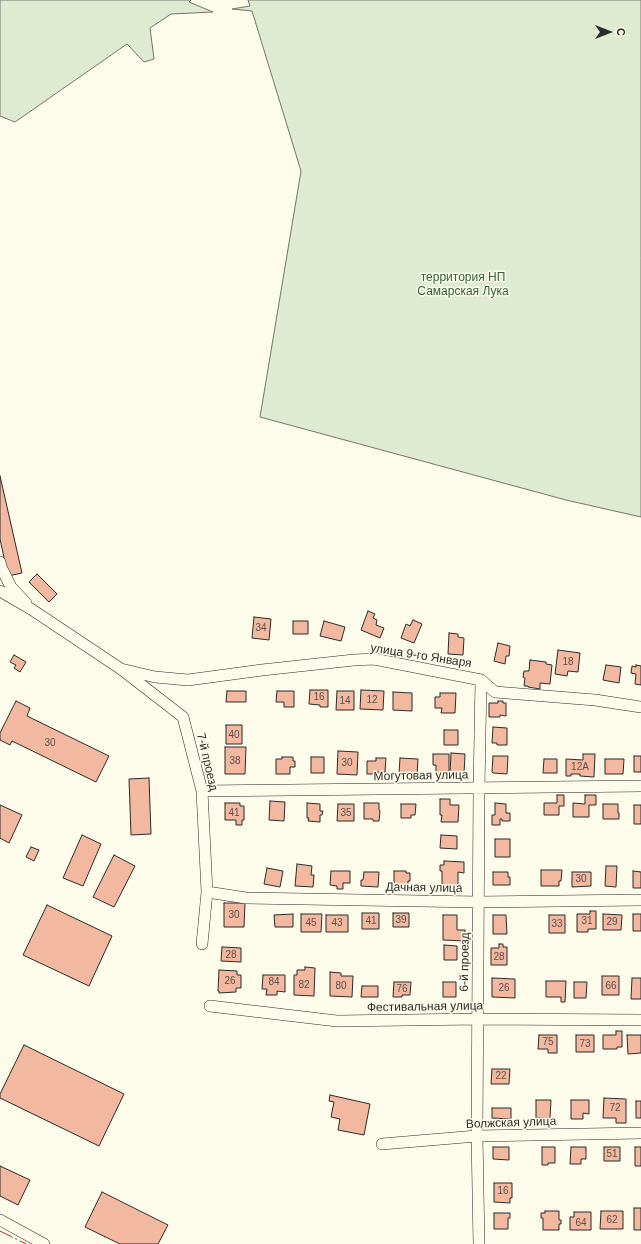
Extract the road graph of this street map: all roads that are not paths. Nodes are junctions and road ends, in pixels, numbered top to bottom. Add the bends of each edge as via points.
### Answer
1 (0, 562) edge
2 (0, 591) edge
3 (31, 609) junction
4 (121, 669) junction
5 (481, 680) junction
6 (641, 707) edge
7 (641, 786) edge
8 (479, 788) junction
9 (202, 791) junction
10 (207, 892) junction
11 (641, 900) edge
12 (479, 902) junction
13 (202, 944) dead end
14 (210, 1006) dead end
15 (478, 1019) junction
16 (641, 1020) edge
17 (641, 1133) edge
18 (477, 1136) junction
19 (382, 1144) dead end
20 (0, 1220) edge
21 (44, 1244) edge
22 (479, 1244) edge

1 - 3 street via 11,587
2 - 3 street
3 - 4 street, 7-й проезд
4 - 5 street, улица 9-го Января via 155,677 188,680 374,659
4 - 9 street, 7-й проезд via 183,717
5 - 6 street, улица 9-го Января via 495,692 595,700
5 - 8 street, 6-й проезд
7 - 8 street, Могутовая улица
8 - 9 street, Могутовая улица
8 - 12 street, 6-й проезд
9 - 10 street, 7-й проезд
10 - 12 street, Дачная улица via 246,898
10 - 13 street, 7-й проезд
11 - 12 street, Дачная улица
12 - 15 street, 6-й проезд
14 - 15 street, Фестивальная улица via 336,1020
15 - 16 street, Фестивальная улица
15 - 18 street, 6-й проезд
17 - 18 street, Волжская улица
18 - 19 street, Волжская улица
18 - 22 street, 6-й проезд
20 - 21 street

